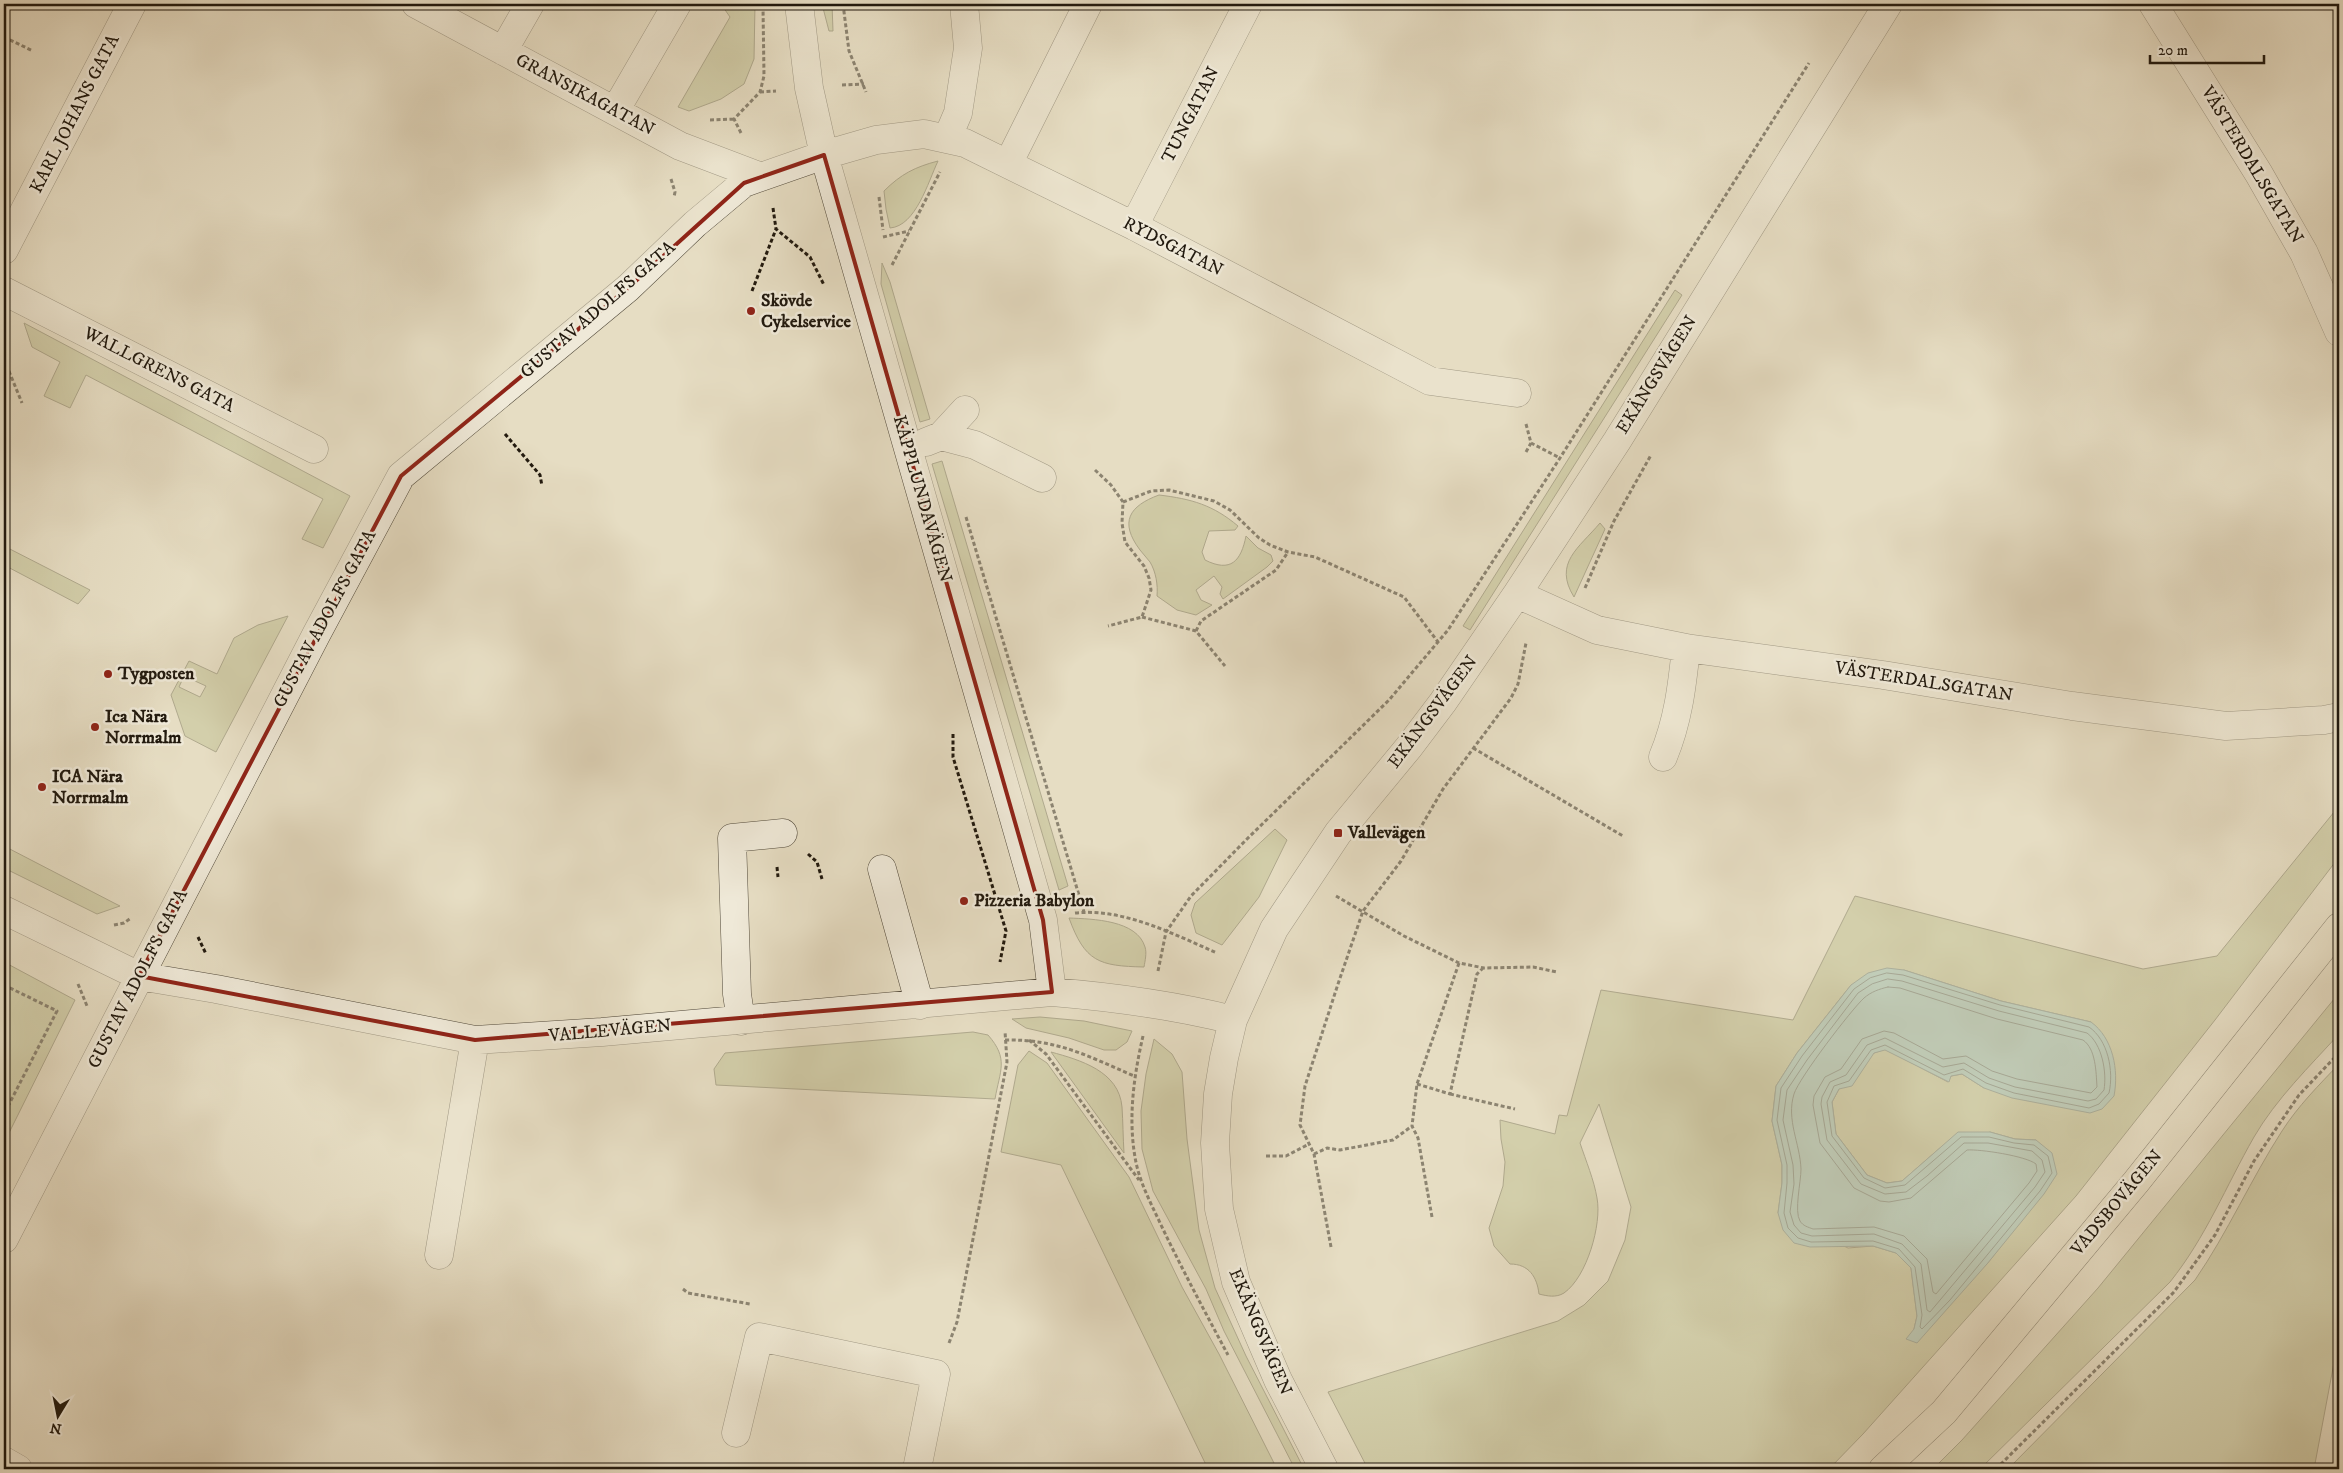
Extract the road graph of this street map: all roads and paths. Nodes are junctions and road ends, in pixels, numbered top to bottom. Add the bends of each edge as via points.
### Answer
1 (132, 4) edge
2 (416, 4) edge
3 (530, 4) edge
4 (677, 4) edge
5 (763, 4) edge
6 (799, 4) edge
7 (843, 4) edge
8 (964, 4) edge
9 (1088, 4) edge
10 (1248, 4) edge
11 (1888, 4) edge
12 (2153, 4) edge
13 (4, 37) edge
14 (503, 51) junction
15 (33, 52) dead end
16 (1814, 55) dead end
17 (851, 84) dead end
18 (864, 84) junction
19 (773, 91) dead end
20 (760, 92) junction
21 (866, 92) dead end
22 (615, 111) junction
23 (739, 127) dead end
24 (947, 139) junction
25 (824, 155) junction
26 (1008, 164) junction
27 (942, 167) dead end
28 (759, 176) junction
29 (879, 197) dead end
30 (775, 213) dead end
31 (1134, 226) junction
32 (776, 229) junction
33 (910, 231) junction
34 (884, 237) junction
35 (887, 246) dead end
36 (4, 250) edge
37 (889, 256) dead end
38 (892, 265) junction
39 (894, 273) dead end
40 (826, 290) dead end
41 (4, 291) edge
42 (752, 291) dead end
43 (2339, 332) edge
44 (4, 359) edge
45 (1517, 393) joint
46 (22, 403) dead end
47 (964, 410) dead end
48 (499, 428) dead end
49 (941, 436) junction
50 (1531, 443) junction
51 (314, 450) dead end
52 (908, 450) junction
53 (1526, 452) dead end
54 (1560, 458) junction
55 (1095, 470) dead end
56 (1042, 478) dead end
57 (542, 486) dead end
58 (1123, 502) junction
59 (964, 512) dead end
60 (1288, 552) junction
61 (1517, 594) junction
62 (1142, 617) junction
63 (1108, 626) dead end
64 (1196, 631) junction
65 (1438, 642) junction
66 (1526, 643) dead end
67 (1686, 648) junction
68 (1225, 666) dead end
69 (2339, 717) edge
70 (953, 729) dead end
71 (1473, 748) junction
72 (1663, 757) dead end
73 (783, 833) dead end
74 (1623, 836) dead end
75 (882, 869) dead end
76 (1341, 900) dead end
77 (4, 910) edge
78 (1363, 911) junction
79 (1084, 912) junction
80 (137, 913) dead end
81 (1067, 914) dead end
82 (108, 926) dead end
83 (2339, 927) edge
84 (1166, 932) junction
85 (193, 933) dead end
86 (1217, 953) dead end
87 (207, 956) dead end
88 (1459, 963) junction
89 (992, 965) dead end
90 (1158, 968) dead end
91 (1484, 968) junction
92 (1557, 972) dead end
93 (139, 976) junction
94 (4, 985) edge
95 (1052, 992) junction
96 (920, 1005) junction
97 (1233, 1020) junction
98 (740, 1021) junction
99 (1144, 1034) dead end
100 (475, 1040) junction
101 (1029, 1040) junction
102 (2339, 1053) edge
103 (1134, 1076) junction
104 (1417, 1084) junction
105 (1450, 1094) junction
106 (1515, 1109) dead end
107 (4, 1114) edge
108 (1412, 1126) junction
109 (1309, 1144) junction
110 (1314, 1154) junction
111 (1266, 1156) dead end
112 (1141, 1183) junction
113 (1432, 1217) dead end
114 (4, 1239) edge
115 (1331, 1247) dead end
116 (439, 1255) dead end
117 (1230, 1358) dead end
118 (936, 1374) junction
119 (736, 1433) dead end
120 (4, 1461) edge
121 (18, 1469) edge
122 (917, 1469) edge
123 (1324, 1469) edge
124 (1884, 1469) edge
125 (1996, 1469) edge

1 - 36 street, KARL JOHANS GATA
2 - 14 street, GRANSIKAGATAN
3 - 14 street
4 - 22 street
5 - 20 path via 764,76
6 - 25 street, KÄPPLUNDAVÄGEN via 809,88
7 - 18 path via 849,51
8 - 24 street via 968,48 958,113
9 - 26 street
10 - 31 street, TUNGATAN
11 - 61 street, EKÄNGSVÄGEN via 1617,441
12 - 43 street, VÄSTERDALSGATAN via 2264,182 2304,254
13 - 15 path
14 - 22 street, GRANSIKAGATAN
16 - 54 path
17 - 18 path
18 - 21 path
19 - 20 path
20 - 23 path via 734,119
22 - 28 street, GRANSIKAGATAN via 680,146
24 - 25 street, RYDSGATAN via 924,134 894,137
24 - 26 street, RYDSGATAN via 965,143
25 - 28 street, GUSTAV ADOLFS GATA
25 - 52 street, KÄPPLUNDAVÄGEN
26 - 31 street, RYDSGATAN
27 - 33 path
28 - 93 street, GUSTAV ADOLFS GATA via 744,183 695,224 628,288 401,476
29 - 34 path
30 - 32 path
31 - 45 street, RYDSGATAN via 1430,381
32 - 40 path via 810,257
32 - 42 path
33 - 34 path
33 - 38 path
34 - 35 path
37 - 38 path
38 - 39 path
41 - 51 street, WALLGRENS GATA
44 - 46 path
45 - 50 path
47 - 49 street
48 - 57 path via 540,475
49 - 52 street
49 - 56 street via 975,445
50 - 53 path
50 - 54 path
52 - 95 street, KÄPPLUNDAVÄGEN via 1043,920
54 - 65 path
55 - 58 path
58 - 60 path via 1151,491 1169,490 1214,501 1230,510 1259,538
58 - 62 path via 1125,542 1144,566 1151,590
59 - 79 path
60 - 64 path via 1276,570 1201,621
60 - 65 path via 1315,557 1404,597
61 - 67 street, VÄSTERDALSGATAN via 1597,630
61 - 97 street, EKÄNGSVÄGEN via 1437,709 1338,833 1274,930
62 - 63 path
62 - 64 path
64 - 68 path
65 - 84 path via 1389,700 1191,896
66 - 71 path via 1518,684
67 - 69 street, VÄSTERDALSGATAN via 2226,726
67 - 72 street via 1674,732
70 - 89 path via 954,757 1006,931 1000,961
71 - 74 path
71 - 78 path via 1443,789 1401,861
73 - 98 street via 732,838
75 - 96 street
76 - 78 path
77 - 93 street, VALLEVÄGEN
78 - 88 path
78 - 109 path via 1305,1086 1300,1125
79 - 81 path
79 - 84 path via 1112,915
80 - 82 path via 124,922
83 - 124 main road, VADSBOVÄGEN via 2136,1182 1950,1404
84 - 86 path
84 - 90 path
85 - 87 path
88 - 91 path
88 - 104 path
91 - 92 path via 1532,967
91 - 105 path via 1477,974
93 - 100 street, VALLEVÄGEN
93 - 114 street, GUSTAV ADOLFS GATA
94 - 107 path via 56,1011
95 - 96 street, VALLEVÄGEN
95 - 97 street, VALLEVÄGEN via 1142,1001
96 - 98 street, VALLEVÄGEN
97 - 123 street, EKÄNGSVÄGEN via 1218,1094 1215,1143 1219,1209 1236,1282 1278,1380
98 - 100 street, VALLEVÄGEN
99 - 103 path
100 - 116 street
101 - 103 path via 1082,1053
101 - 112 path via 1046,1054
101 - 118 path via 1006,1040 1007,1062 957,1322
102 - 125 path via 2299,1096 2276,1128 2254,1161 2215,1235 2174,1292
103 - 112 path via 1132,1136
104 - 105 path
104 - 108 path
105 - 106 path
108 - 110 path via 1393,1140 1340,1150 1327,1148
108 - 113 path via 1418,1138
109 - 110 path
109 - 111 path via 1286,1156
110 - 115 path
112 - 117 path
118 - 119 street via 759,1337
118 - 122 street
120 - 121 street

